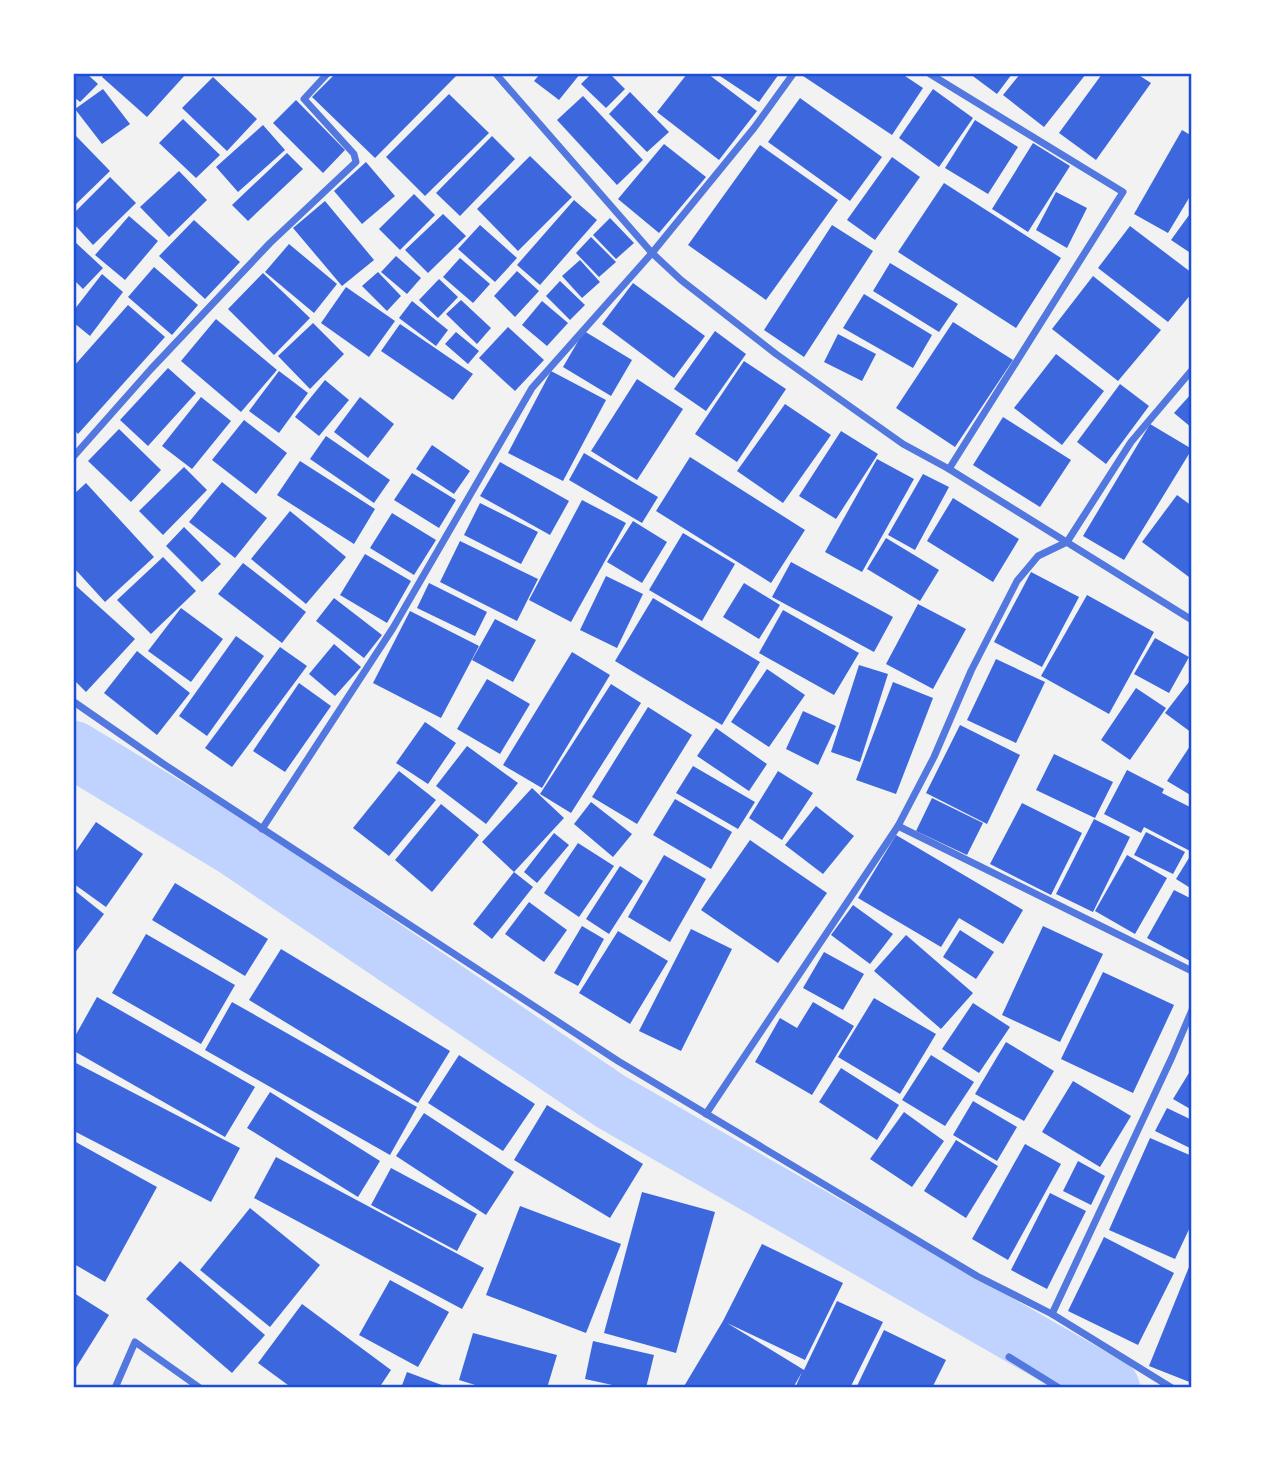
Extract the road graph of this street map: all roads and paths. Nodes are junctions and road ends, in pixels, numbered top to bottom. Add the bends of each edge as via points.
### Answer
1 (327, 74) edge
2 (496, 74) edge
3 (793, 74) edge
4 (930, 74) edge
5 (652, 253) junction
6 (1192, 370) edge
7 (74, 456) edge
8 (949, 469) junction
9 (1067, 542) junction
10 (1192, 620) edge
11 (74, 702) edge
12 (898, 826) junction
13 (262, 828) junction
14 (1192, 971) edge
15 (1192, 1010) edge
16 (706, 1114) junction
17 (1052, 1314) junction
18 (1009, 1357) dead end
19 (115, 1388) edge
20 (200, 1388) edge
21 (1059, 1388) edge
22 (1172, 1388) edge

1 - 7 street via 304,99 356,162 261,253
2 - 5 street
3 - 5 street
4 - 8 street via 1123,192
5 - 8 street via 776,354 904,444
5 - 13 street via 532,388 393,628
6 - 9 street via 1131,442
8 - 9 street
9 - 10 street
9 - 12 street via 1038,556 1017,581
11 - 13 street
12 - 14 street
12 - 16 street
13 - 16 street
15 - 17 street
16 - 17 street via 977,1276
17 - 22 street
18 - 21 street
19 - 20 street via 135,1342

